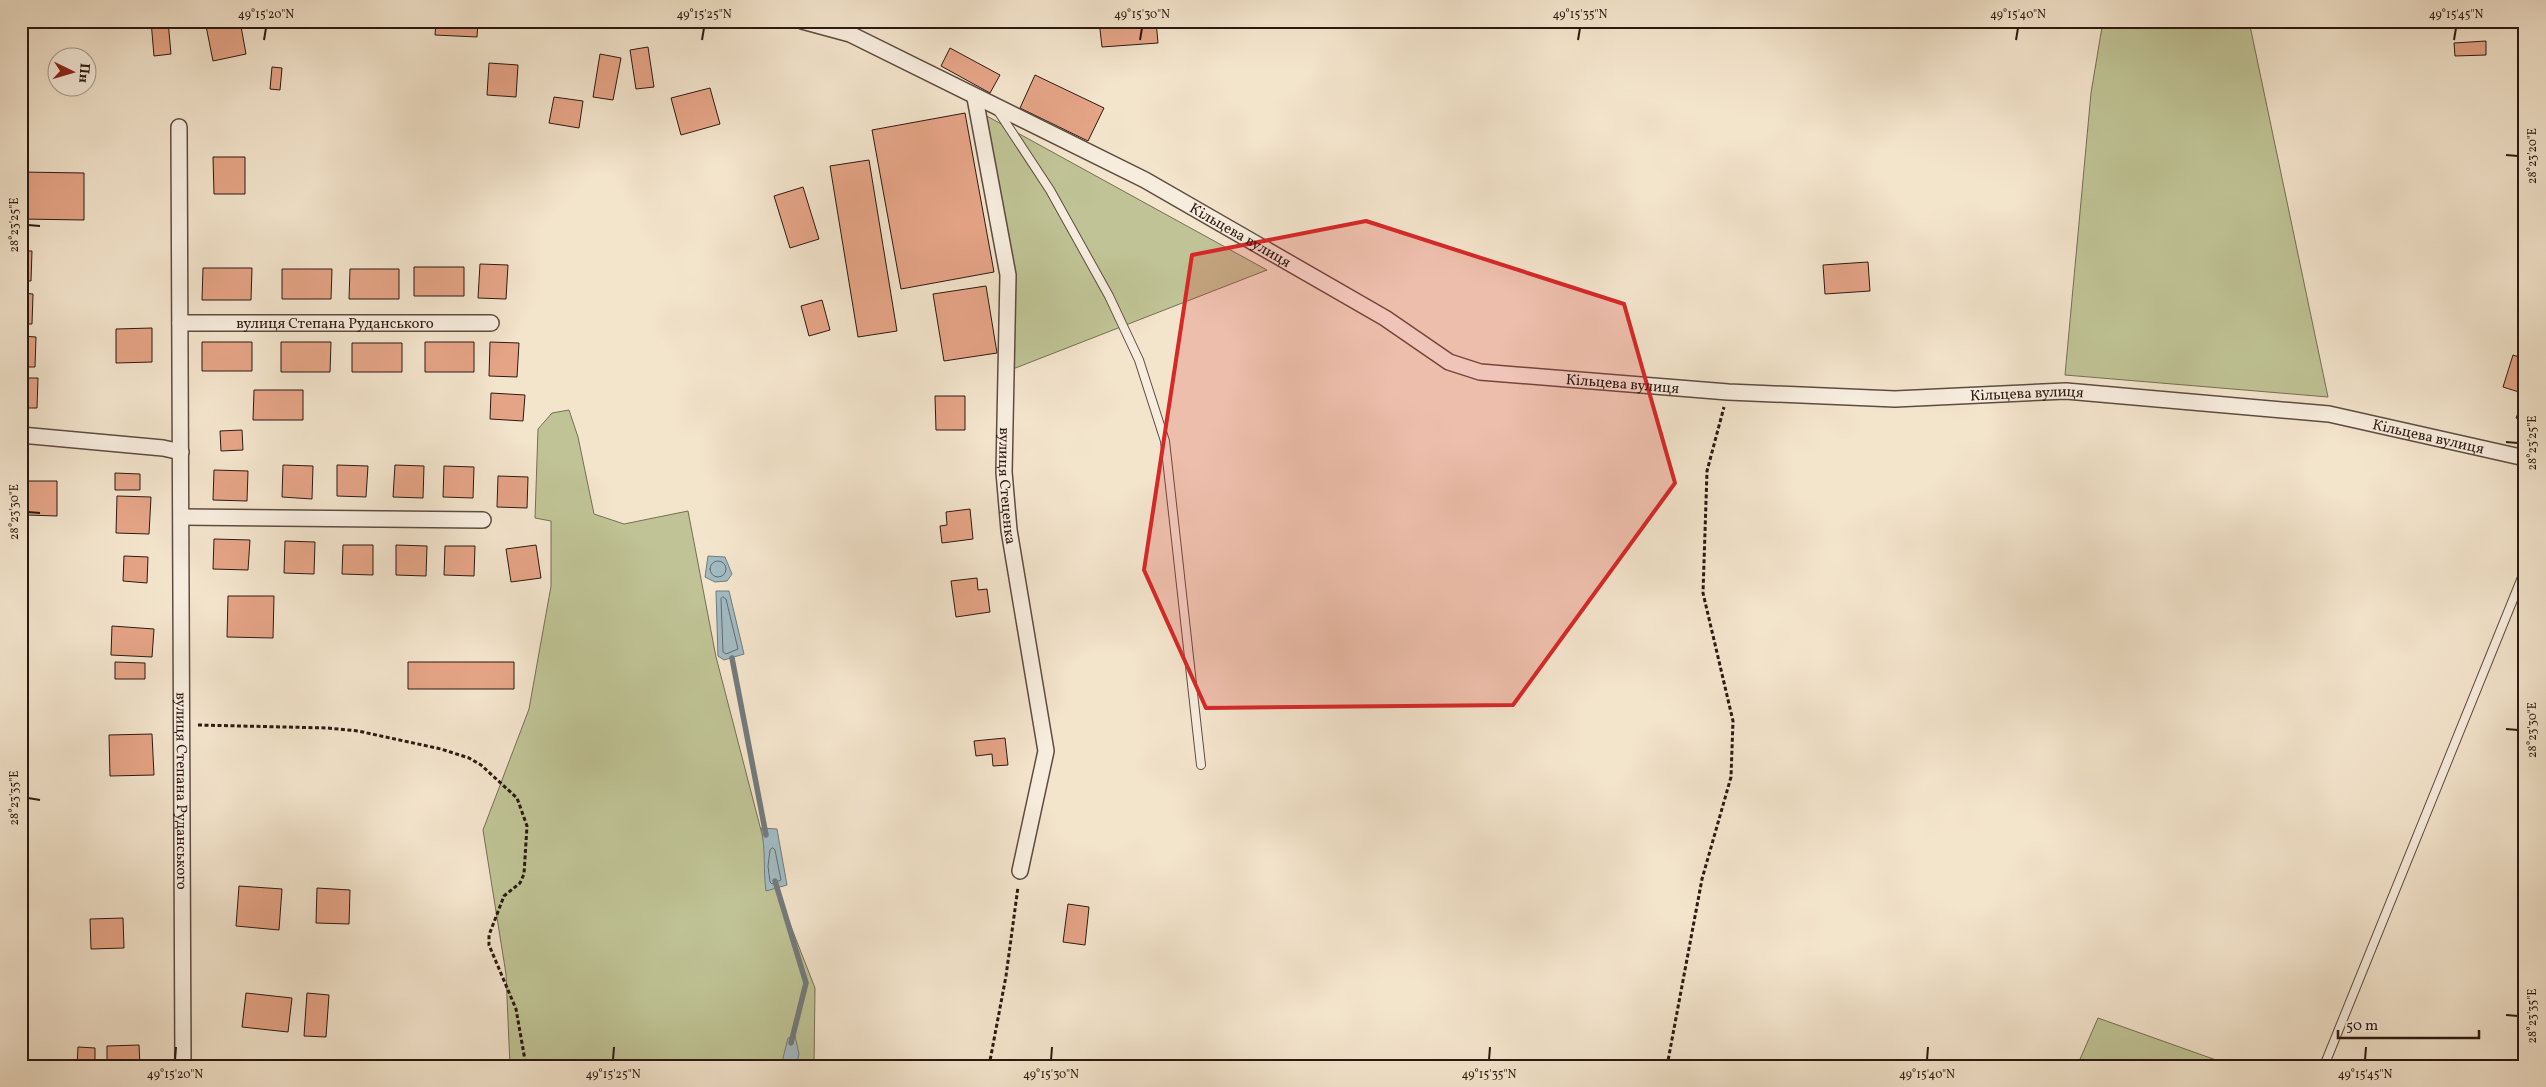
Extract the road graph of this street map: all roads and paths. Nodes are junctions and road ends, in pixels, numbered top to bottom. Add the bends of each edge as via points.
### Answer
1 (805, 21) edge
2 (975, 98) junction
3 (997, 109) junction
4 (179, 127) dead end
5 (180, 323) junction
6 (491, 323) dead end
7 (1728, 392) junction
8 (21, 435) edge
9 (181, 452) junction
10 (2525, 458) edge
11 (182, 517) junction
12 (483, 520) dead end
13 (2525, 570) edge
14 (183, 724) junction
15 (1201, 765) dead end
16 (1020, 871) joint
17 (183, 1066) edge
18 (526, 1066) edge
19 (989, 1066) edge
20 (1667, 1066) edge
21 (2324, 1066) edge

1 - 2 street, Кільцева вулиця via 850,34
2 - 3 street, Кільцева вулиця
2 - 16 street, вулиця Стеценка via 1008,275 1005,482 1009,530 1046,751
3 - 7 street, Кільцева вулиця via 1145,180 1385,318 1449,362 1480,372
3 - 15 lane via 1050,190 1109,296 1139,360 1164,442
4 - 5 street, вулиця Степана Руданського
5 - 6 street, вулиця Степана Руданського
5 - 9 street, вулиця Степана Руданського
7 - 10 street, Кільцева вулиця via 1895,399 2066,391 2329,414
7 - 20 path via 1707,471 1703,593 1733,721 1731,777 1702,879
8 - 9 street
9 - 11 street, вулиця Степана Руданського
11 - 12 street
11 - 14 street, вулиця Степана Руданського
13 - 21 lane
14 - 17 street, вулиця Степана Руданського
14 - 18 path via 327,728 401,740 469,758 517,798 527,826 524,874 504,896 489,940 516,1009
16 - 19 path via 1006,976

